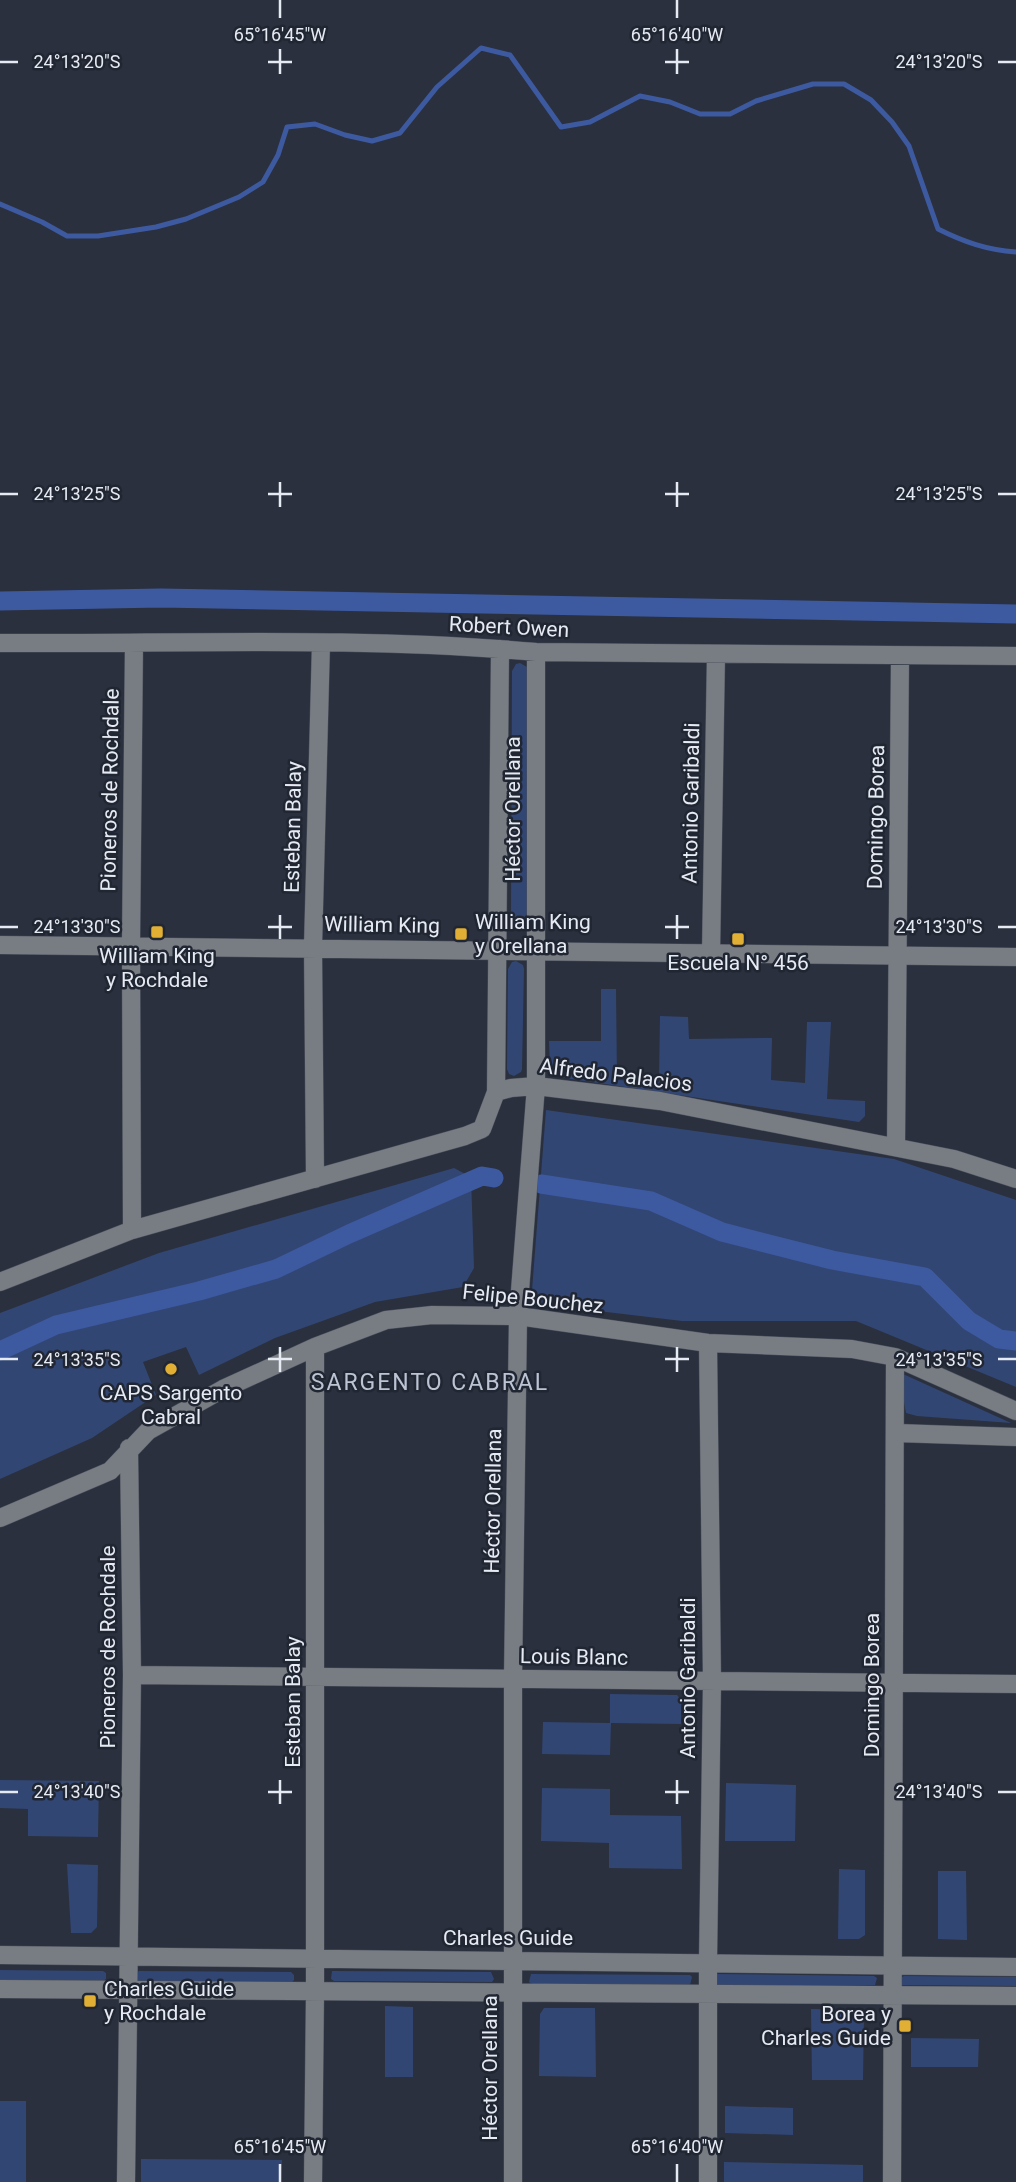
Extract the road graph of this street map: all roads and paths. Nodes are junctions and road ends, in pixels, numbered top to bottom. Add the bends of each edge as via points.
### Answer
1 (0, 642) edge
2 (134, 643) junction
3 (321, 643) junction
4 (500, 649) junction
5 (537, 652) junction
6 (716, 654) junction
7 (900, 656) junction
8 (1016, 656) edge
9 (0, 945) edge
10 (131, 945) junction
11 (313, 947) junction
12 (497, 950) junction
13 (536, 951) junction
14 (711, 954) junction
15 (897, 956) junction
16 (1016, 957) edge
17 (536, 1086) junction
18 (496, 1092) junction
19 (896, 1147) junction
20 (1016, 1179) edge
21 (315, 1180) junction
22 (132, 1230) junction
23 (0, 1282) edge
24 (518, 1316) junction
25 (708, 1343) junction
26 (315, 1347) junction
27 (895, 1357) junction
28 (1016, 1411) edge
29 (897, 1433) junction
30 (1016, 1437) edge
31 (130, 1448) junction
32 (0, 1518) edge
33 (132, 1675) junction
34 (316, 1676) junction
35 (513, 1679) junction
36 (712, 1681) junction
37 (895, 1683) junction
38 (1016, 1684) edge
39 (0, 1955) edge
40 (127, 1958) junction
41 (315, 1960) junction
42 (514, 1961) junction
43 (708, 1962) junction
44 (892, 1966) junction
45 (1016, 1967) edge
46 (0, 1989) edge
47 (127, 1990) junction
48 (315, 1991) junction
49 (513, 1992) junction
50 (708, 1996) junction
51 (891, 1996) junction
52 (1016, 1996) edge
53 (126, 2182) edge
54 (313, 2182) edge
55 (513, 2182) edge
56 (708, 2182) edge
57 (892, 2182) edge

1 - 2 street, Robert Owen
2 - 3 street, Robert Owen
2 - 10 street, Pioneros de Rochdale
3 - 4 street, Robert Owen
3 - 11 street, Esteban Balay
4 - 5 street, Robert Owen
4 - 12 street, Héctor Orellana
5 - 6 street, Robert Owen
5 - 13 street, Héctor Orellana
6 - 7 street, Robert Owen
6 - 14 street, Antonio Garibaldi
7 - 8 street, Robert Owen
7 - 15 street, Domingo Borea
9 - 10 street, William King
10 - 11 street, William King
10 - 22 street, Pioneros de Rochdale
11 - 12 street, William King
11 - 21 street, Esteban Balay
12 - 13 street, William King
12 - 18 street, Héctor Orellana
13 - 14 street, William King
13 - 17 street, Héctor Orellana
14 - 15 street, William King
15 - 16 street, William King
15 - 19 street, Domingo Borea
17 - 18 street, Alfredo Palacios
17 - 19 street, Alfredo Palacios via 660,1101
17 - 24 street, Héctor Orellana
18 - 21 street via 482,1129
19 - 20 street, Alfredo Palacios
21 - 22 street
22 - 23 street
24 - 25 street, Felipe Bouchez
24 - 26 street, Felipe Bouchez via 432,1315 386,1320
24 - 35 street, Héctor Orellana
25 - 27 street, Felipe Bouchez via 852,1349
25 - 36 street, Antonio Garibaldi
26 - 31 street, Felipe Bouchez via 223,1389 148,1431
26 - 34 street, Esteban Balay
27 - 28 street, Felipe Bouchez
27 - 29 street, Domingo Borea
29 - 30 street
29 - 37 street, Domingo Borea
31 - 32 street, Felipe Bouchez via 110,1471
31 - 33 street, Pioneros de Rochdale
33 - 34 street, Louis Blanc
33 - 40 street, Pioneros de Rochdale
34 - 35 street, Louis Blanc
34 - 41 street, Esteban Balay
35 - 36 street, Louis Blanc
35 - 42 street, Héctor Orellana
36 - 37 street, Louis Blanc
36 - 43 street, Antonio Garibaldi
37 - 38 street, Louis Blanc
37 - 44 street, Domingo Borea
39 - 40 street, Charles Guide
40 - 41 street, Charles Guide
40 - 47 street, Pioneros de Rochdale
41 - 42 street, Charles Guide
41 - 48 street, Esteban Balay
42 - 43 street, Charles Guide
42 - 49 street, Héctor Orellana
43 - 44 street, Charles Guide
43 - 50 street, Antonio Garibaldi
44 - 45 street, Charles Guide
44 - 51 street, Domingo Borea
46 - 47 street
47 - 48 street
47 - 53 street, Pioneros de Rochdale
48 - 49 street
48 - 54 street, Esteban Balay
49 - 50 street
49 - 55 street, Héctor Orellana
50 - 51 street
50 - 56 street, Antonio Garibaldi
51 - 52 street
51 - 57 street, Domingo Borea

